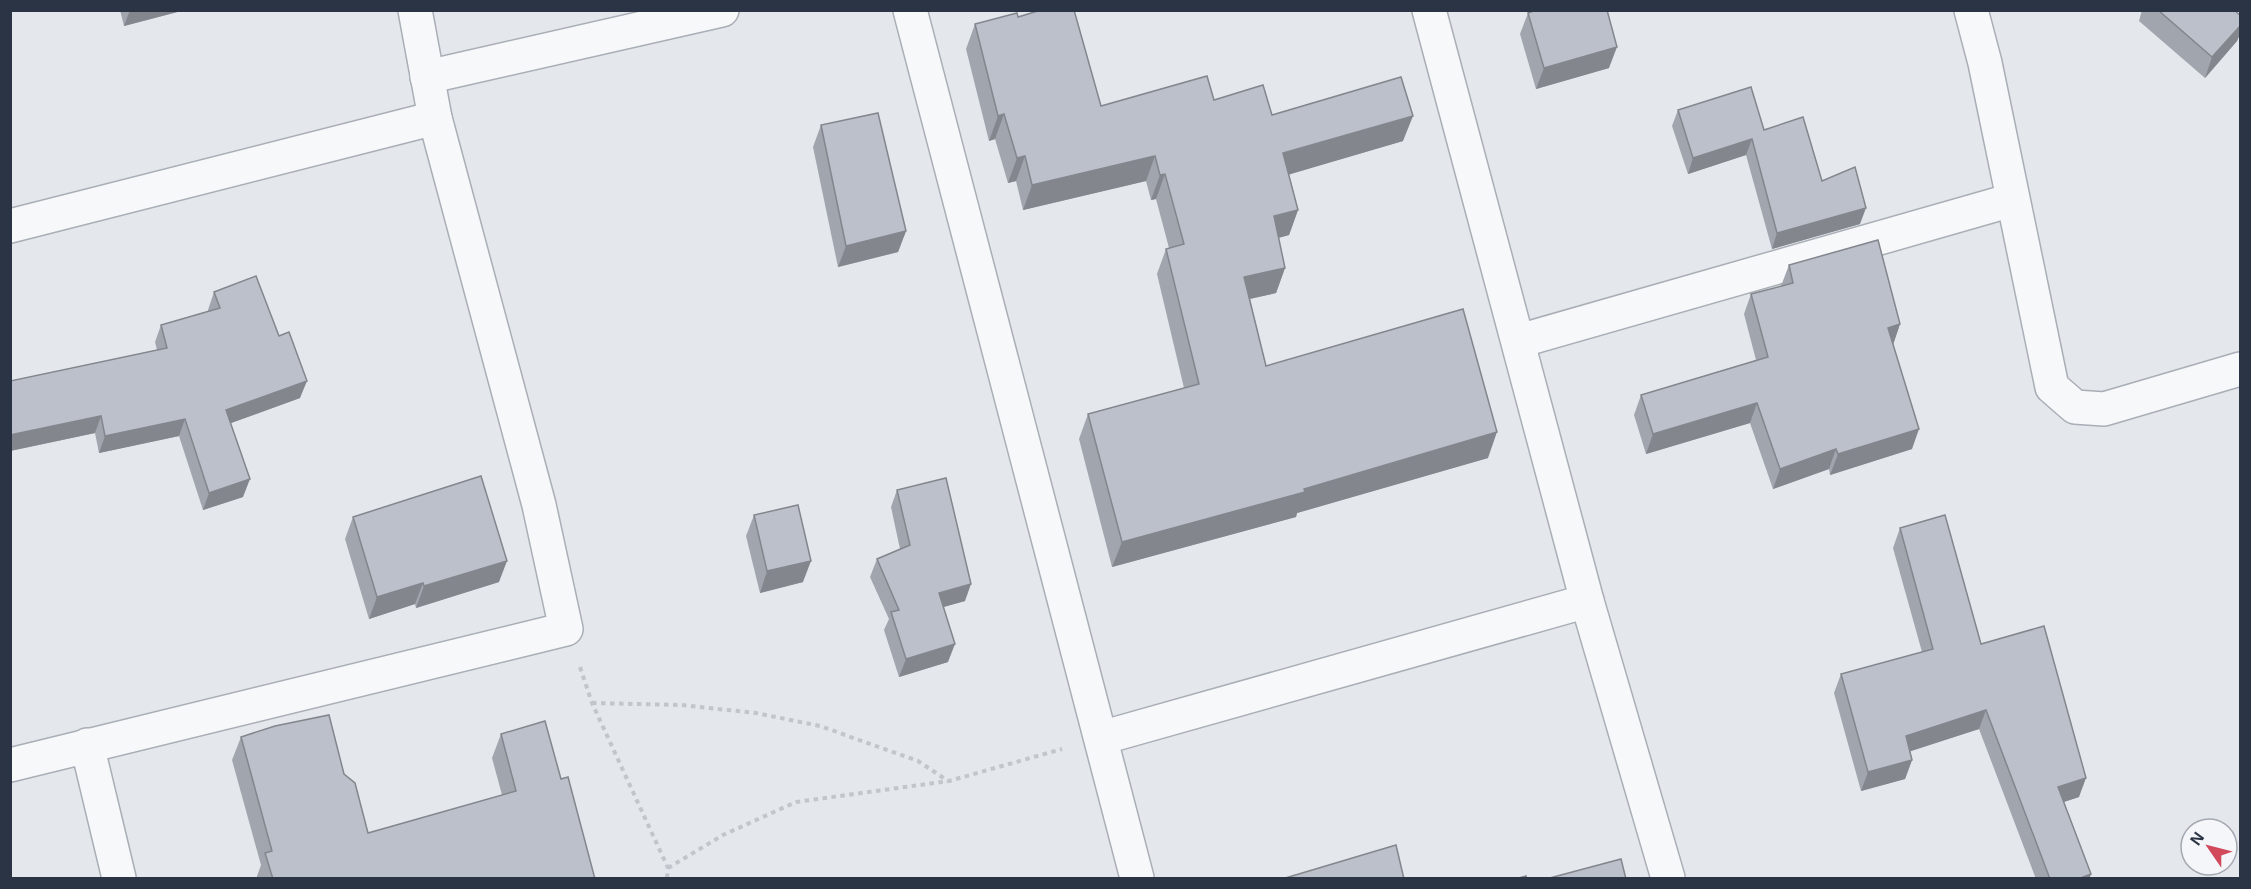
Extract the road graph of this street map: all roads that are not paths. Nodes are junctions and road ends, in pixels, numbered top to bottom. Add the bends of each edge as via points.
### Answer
1 (415, 10) edge
2 (722, 10) edge
3 (910, 10) edge
4 (1429, 10) edge
5 (1971, 10) edge
6 (427, 77) junction
7 (435, 118) junction
8 (2012, 200) junction
9 (10, 226) edge
10 (1519, 341) junction
11 (2241, 369) edge
12 (1587, 601) junction
13 (1101, 738) junction
14 (87, 746) junction
15 (10, 765) edge
16 (119, 879) edge
17 (1137, 879) edge
18 (1668, 879) edge

1 - 6 street
2 - 6 street
3 - 13 street
4 - 10 street
5 - 8 street
6 - 7 street
7 - 9 street
7 - 14 street via 539,505 566,628
8 - 10 street
8 - 11 street via 2052,387 2075,407 2104,409
10 - 12 street
12 - 13 street
12 - 18 street
13 - 17 street
14 - 15 street
14 - 16 street

